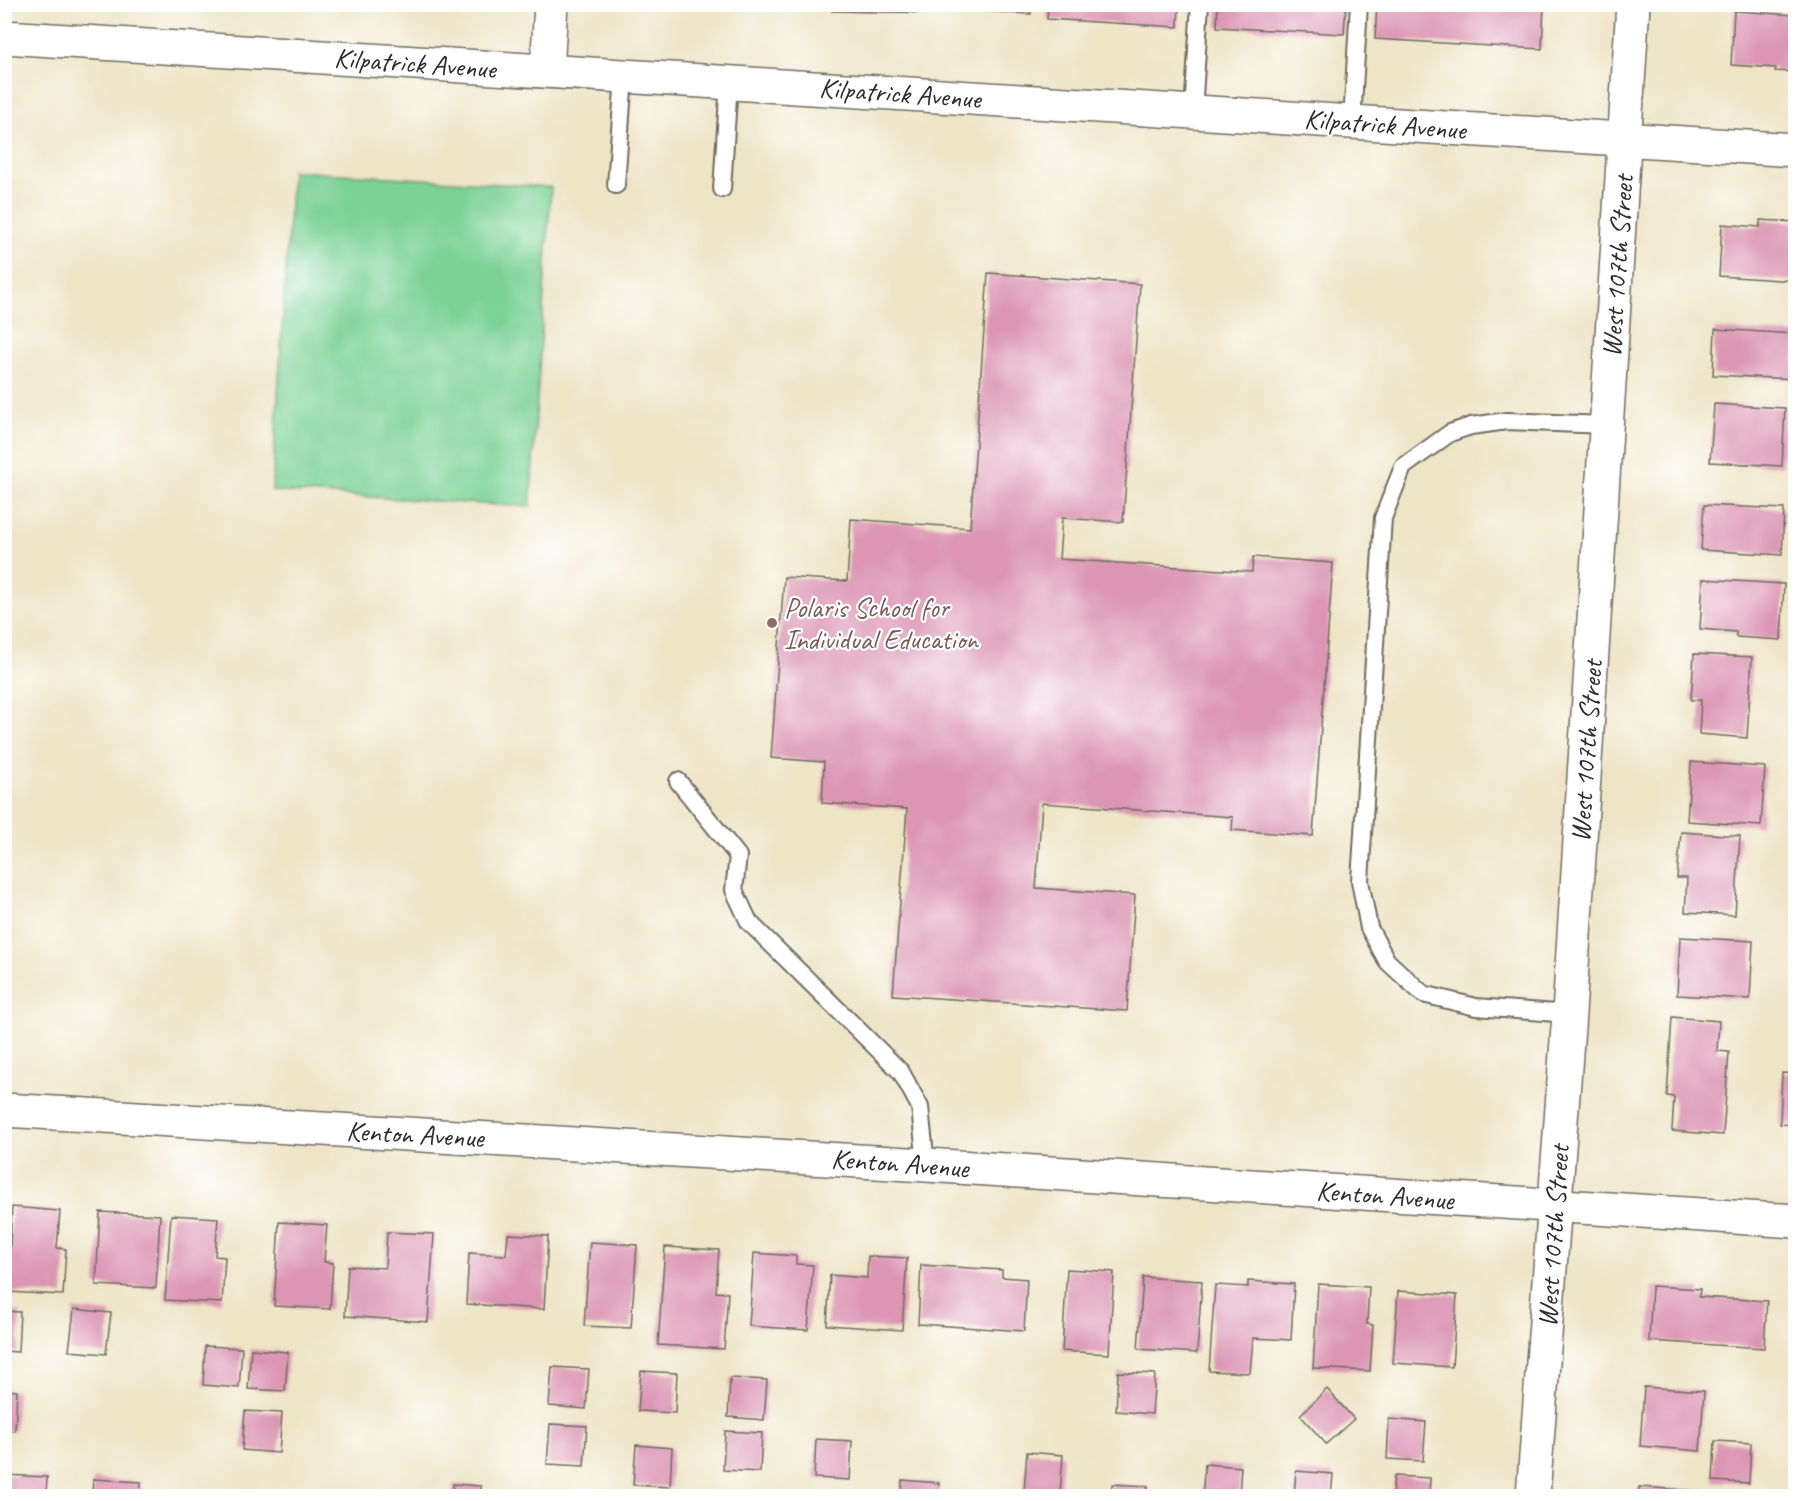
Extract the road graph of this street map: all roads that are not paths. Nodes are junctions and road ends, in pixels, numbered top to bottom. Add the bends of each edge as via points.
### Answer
1 (551, 4) edge
2 (1200, 4) edge
3 (1359, 4) edge
4 (1633, 4) edge
5 (4, 37) edge
6 (547, 71) junction
7 (624, 76) junction
8 (729, 82) junction
9 (1192, 112) junction
10 (1352, 122) junction
11 (1625, 139) junction
12 (1796, 150) edge
13 (616, 185) dead end
14 (722, 189) dead end
15 (1606, 425) junction
16 (678, 781) dead end
17 (1569, 1014) junction
18 (4, 1110) edge
19 (926, 1165) junction
20 (1556, 1207) junction
21 (1796, 1221) edge
22 (1533, 1497) edge

1 - 6 street
2 - 9 lane
3 - 10 lane
4 - 11 street, West 107th Street
5 - 6 street, Kilpatrick Avenue
6 - 7 street, Kilpatrick Avenue
7 - 8 street, Kilpatrick Avenue
7 - 13 lane
8 - 9 street, Kilpatrick Avenue
8 - 14 lane
9 - 10 street, Kilpatrick Avenue
10 - 11 street, Kilpatrick Avenue
11 - 12 street, Kilpatrick Avenue
11 - 15 street, West 107th Street
15 - 17 street, West 107th Street
15 - 17 lane via 1507,421 1471,426 1450,434 1402,467 1383,518 1375,635 1360,881 1369,928 1387,960 1423,994 1476,1007
16 - 19 lane via 738,856 734,890 749,922 901,1072 920,1107
17 - 20 street, West 107th Street
18 - 19 street, Kenton Avenue
19 - 20 street, Kenton Avenue
20 - 21 street, Kenton Avenue
20 - 22 street, West 107th Street

